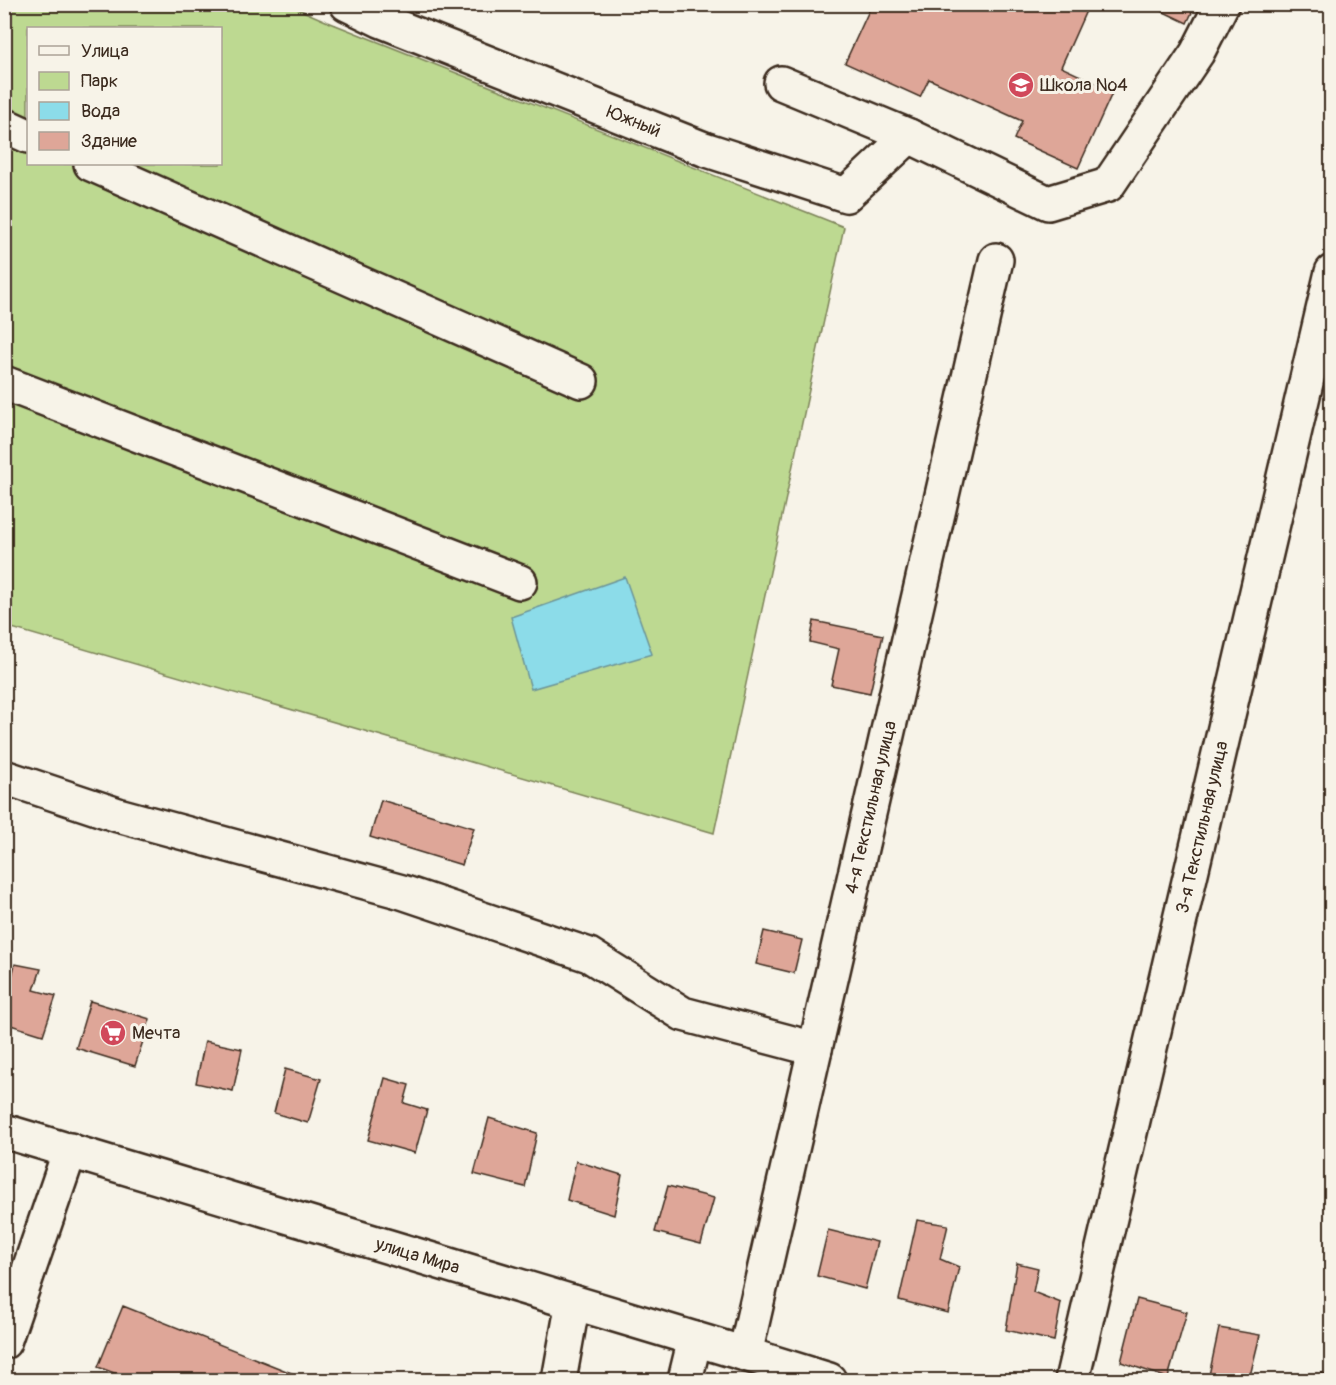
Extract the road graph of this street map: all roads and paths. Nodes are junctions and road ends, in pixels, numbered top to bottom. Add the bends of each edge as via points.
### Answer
1 (347, 4) edge
2 (1222, 4) edge
3 (780, 83) dead end
4 (4, 125) edge
5 (27, 136) edge
6 (909, 136) junction
7 (93, 165) edge
8 (996, 260) dead end
9 (1332, 272) edge
10 (581, 381) dead end
11 (4, 383) edge
12 (520, 582) dead end
13 (4, 777) edge
14 (815, 1049) junction
15 (4, 1131) edge
16 (69, 1150) junction
17 (573, 1302) junction
18 (695, 1339) junction
19 (4, 1342) edge
20 (745, 1354) junction
21 (559, 1380) edge
22 (685, 1380) edge
23 (829, 1380) edge
24 (1072, 1380) edge

1 - 6 street, Южный via 704,149 846,195
2 - 6 street via 1197,52 1108,185 1048,202
3 - 6 street
4 - 5 street
7 - 10 street
8 - 14 street, 4-я Текстильная улица
9 - 24 street, 3-я Текстильная улица
11 - 12 street
13 - 14 street via 118,815 402,892 578,951 683,1014
14 - 20 street, 4-я Текстильная улица
15 - 16 street, улица Мира
16 - 17 street, улица Мира
16 - 19 street
17 - 18 street, улица Мира
17 - 21 street
18 - 20 street, улица Мира
18 - 22 street
20 - 23 street, улица Мира

